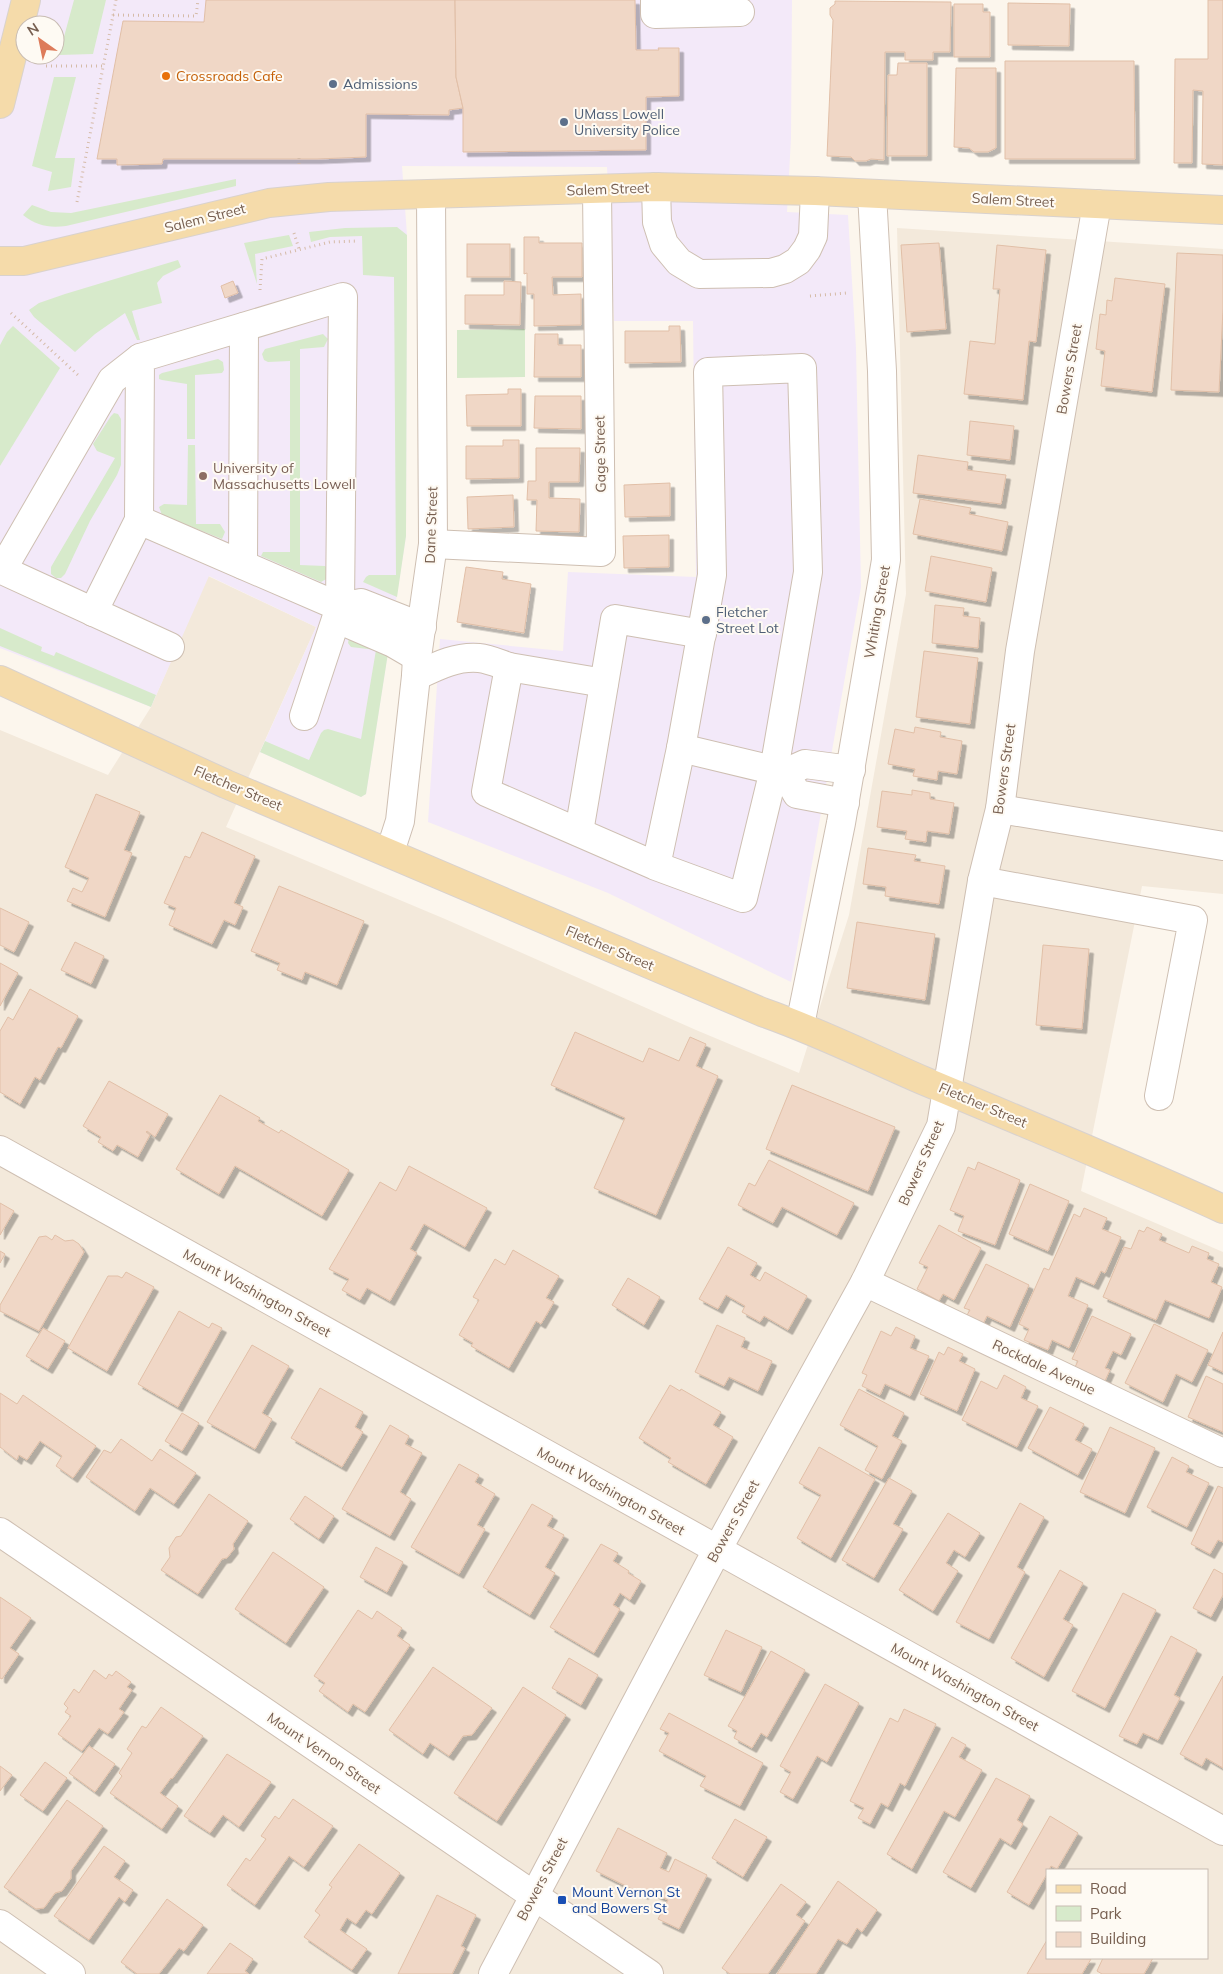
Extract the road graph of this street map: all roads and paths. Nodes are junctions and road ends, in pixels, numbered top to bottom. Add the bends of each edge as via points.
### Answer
1 (26, 0) edge
2 (116, 0) edge
3 (198, 0) edge
4 (655, 0) edge
5 (740, 12) dead end
6 (113, 15) junction
7 (46, 66) dead end
8 (103, 66) junction
9 (0, 104) edge
10 (299, 158) dead end
11 (299, 164) dead end
12 (656, 187) junction
13 (597, 190) junction
14 (815, 191) junction
15 (431, 194) junction
16 (872, 194) junction
17 (77, 202) dead end
18 (1097, 204) junction
19 (1223, 210) edge
20 (293, 230) dead end
21 (358, 241) dead end
22 (299, 249) junction
23 (0, 261) edge
24 (848, 293) dead end
25 (259, 295) dead end
26 (810, 296) dead end
27 (11, 313) dead end
28 (244, 327) junction
29 (140, 358) junction
30 (103, 395) junction
31 (139, 520) junction
32 (433, 544) junction
33 (243, 565) junction
34 (340, 607) junction
35 (93, 612) junction
36 (422, 626) junction
37 (702, 634) junction
38 (170, 647) dead end
39 (417, 666) junction
40 (510, 667) junction
41 (0, 680) edge
42 (604, 683) junction
43 (304, 716) dead end
44 (680, 748) junction
45 (851, 770) junction
46 (779, 772) junction
47 (845, 803) junction
48 (1000, 809) junction
49 (579, 832) junction
50 (1223, 846) edge
51 (390, 852) junction
52 (656, 866) junction
53 (982, 881) junction
54 (800, 1025) junction
55 (946, 1090) junction
56 (1159, 1096) dead end
57 (0, 1150) edge
58 (1223, 1208) edge
59 (865, 1282) junction
60 (1223, 1453) edge
61 (0, 1532) edge
62 (717, 1550) junction
63 (1223, 1830) edge
64 (533, 1895) junction
65 (0, 1924) edge
66 (71, 1974) edge
67 (493, 1974) edge
68 (649, 1974) edge

1 - 9 main road
2 - 6 path
3 - 6 path via 196,16
4 - 5 street via 655,14
6 - 8 path
7 - 8 path
8 - 17 path
10 - 11 path
12 - 13 main road, Salem Street
12 - 14 main road, Salem Street
12 - 14 street via 656,222 664,244 679,262 699,274 771,273 798,261 813,236
13 - 15 main road, Salem Street
13 - 32 street, Gage Street via 601,552
14 - 16 main road, Salem Street
15 - 23 main road, Salem Street via 269,202 85,248 24,261
15 - 32 street, Dane Street
16 - 18 main road, Salem Street
16 - 45 street, Whiting Street via 882,371 886,560
18 - 19 main road, Salem Street
18 - 48 street, Bowers Street via 1020,651
20 - 22 path
21 - 22 path via 330,242
22 - 25 path via 262,259
24 - 26 path
27 - 30 path
28 - 29 street
28 - 33 street
28 - 34 street via 343,297
29 - 30 street via 112,380
29 - 31 street
30 - 35 street via 2,570
31 - 33 street
31 - 35 street
32 - 36 street, Dane Street
33 - 34 street
34 - 36 street via 361,603
34 - 39 street via 349,624 393,643
34 - 43 street
35 - 38 street
36 - 39 street, Dane Street
37 - 42 street via 615,619
37 - 44 street
37 - 46 street via 712,575 708,372 802,368 808,572
39 - 40 street via 480,658
39 - 51 street, Dane Street via 400,820
40 - 42 street
40 - 49 street via 486,792
41 - 51 main road, Fletcher Street via 226,784
42 - 49 street
44 - 46 street
44 - 52 street
45 - 46 street via 805,764
45 - 47 street, Whiting Street
46 - 47 street via 797,794
46 - 52 street via 743,898
47 - 54 street, Whiting Street
48 - 50 street
48 - 53 street, Bowers Street
49 - 52 street
51 - 54 main road, Fletcher Street via 762,1012
53 - 55 street, Bowers Street
53 - 56 street via 1193,920
54 - 55 main road, Fletcher Street
55 - 58 main road, Fletcher Street
55 - 59 street, Bowers Street via 941,1126
57 - 62 street, Mount Washington Street
59 - 60 street, Rockdale Avenue
59 - 62 street, Bowers Street
61 - 64 street, Mount Vernon Street
62 - 63 street, Mount Washington Street
62 - 64 street, Bowers Street
64 - 67 street, Bowers Street
64 - 68 street, Mount Vernon Street
65 - 66 street

